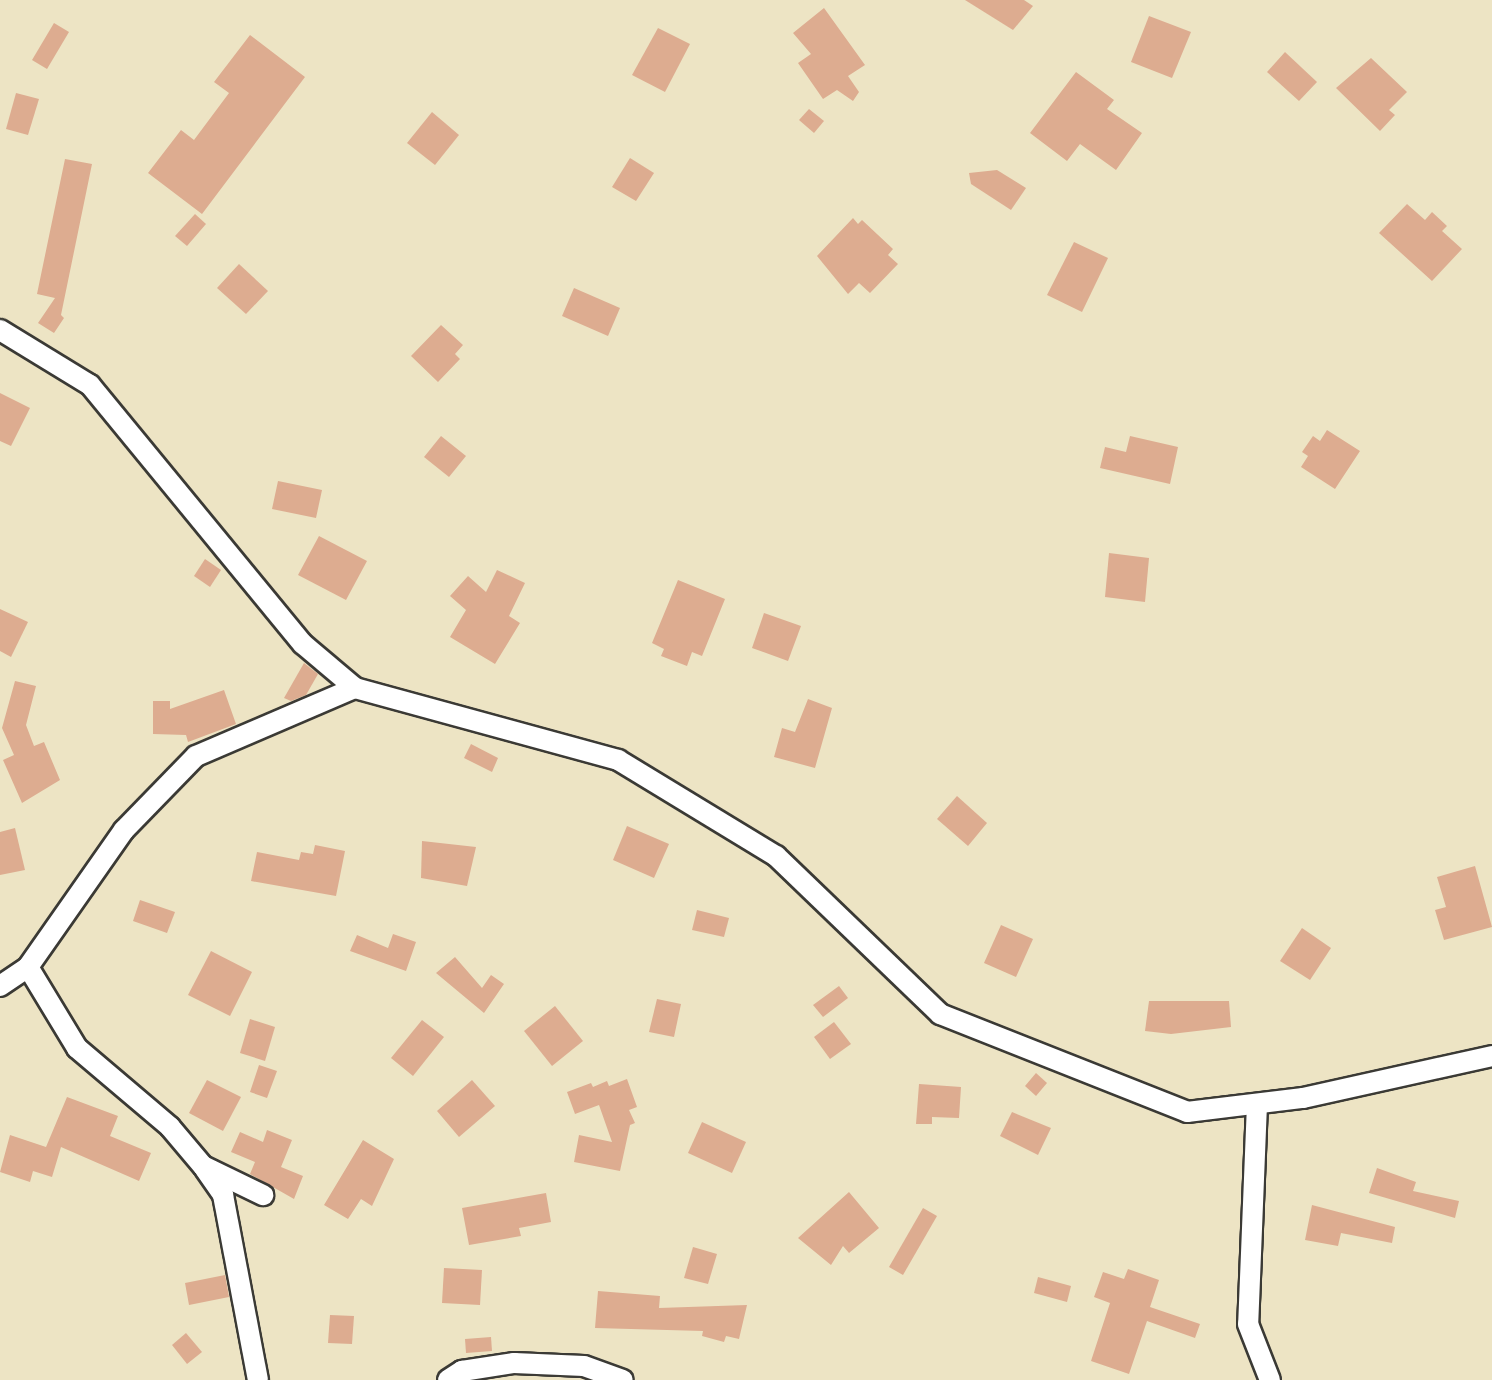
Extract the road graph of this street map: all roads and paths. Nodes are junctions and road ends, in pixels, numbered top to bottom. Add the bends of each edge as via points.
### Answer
1 (0, 330) edge
2 (355, 688) junction
3 (28, 967) junction
4 (0, 986) edge
5 (1492, 1056) edge
6 (1257, 1104) junction
7 (203, 1166) junction
8 (263, 1195) dead end
9 (258, 1380) edge
10 (448, 1380) edge
11 (623, 1380) edge
12 (1270, 1380) edge

1 - 2 street via 90,385 303,644
2 - 3 street via 196,756 124,830
2 - 6 street via 618,760 776,856 940,1014 1187,1112
3 - 4 street
3 - 7 street via 77,1048 170,1127
5 - 6 street
6 - 12 street via 1248,1324
7 - 8 street
7 - 9 street via 223,1195
10 - 11 street via 462,1371 514,1363 584,1366

